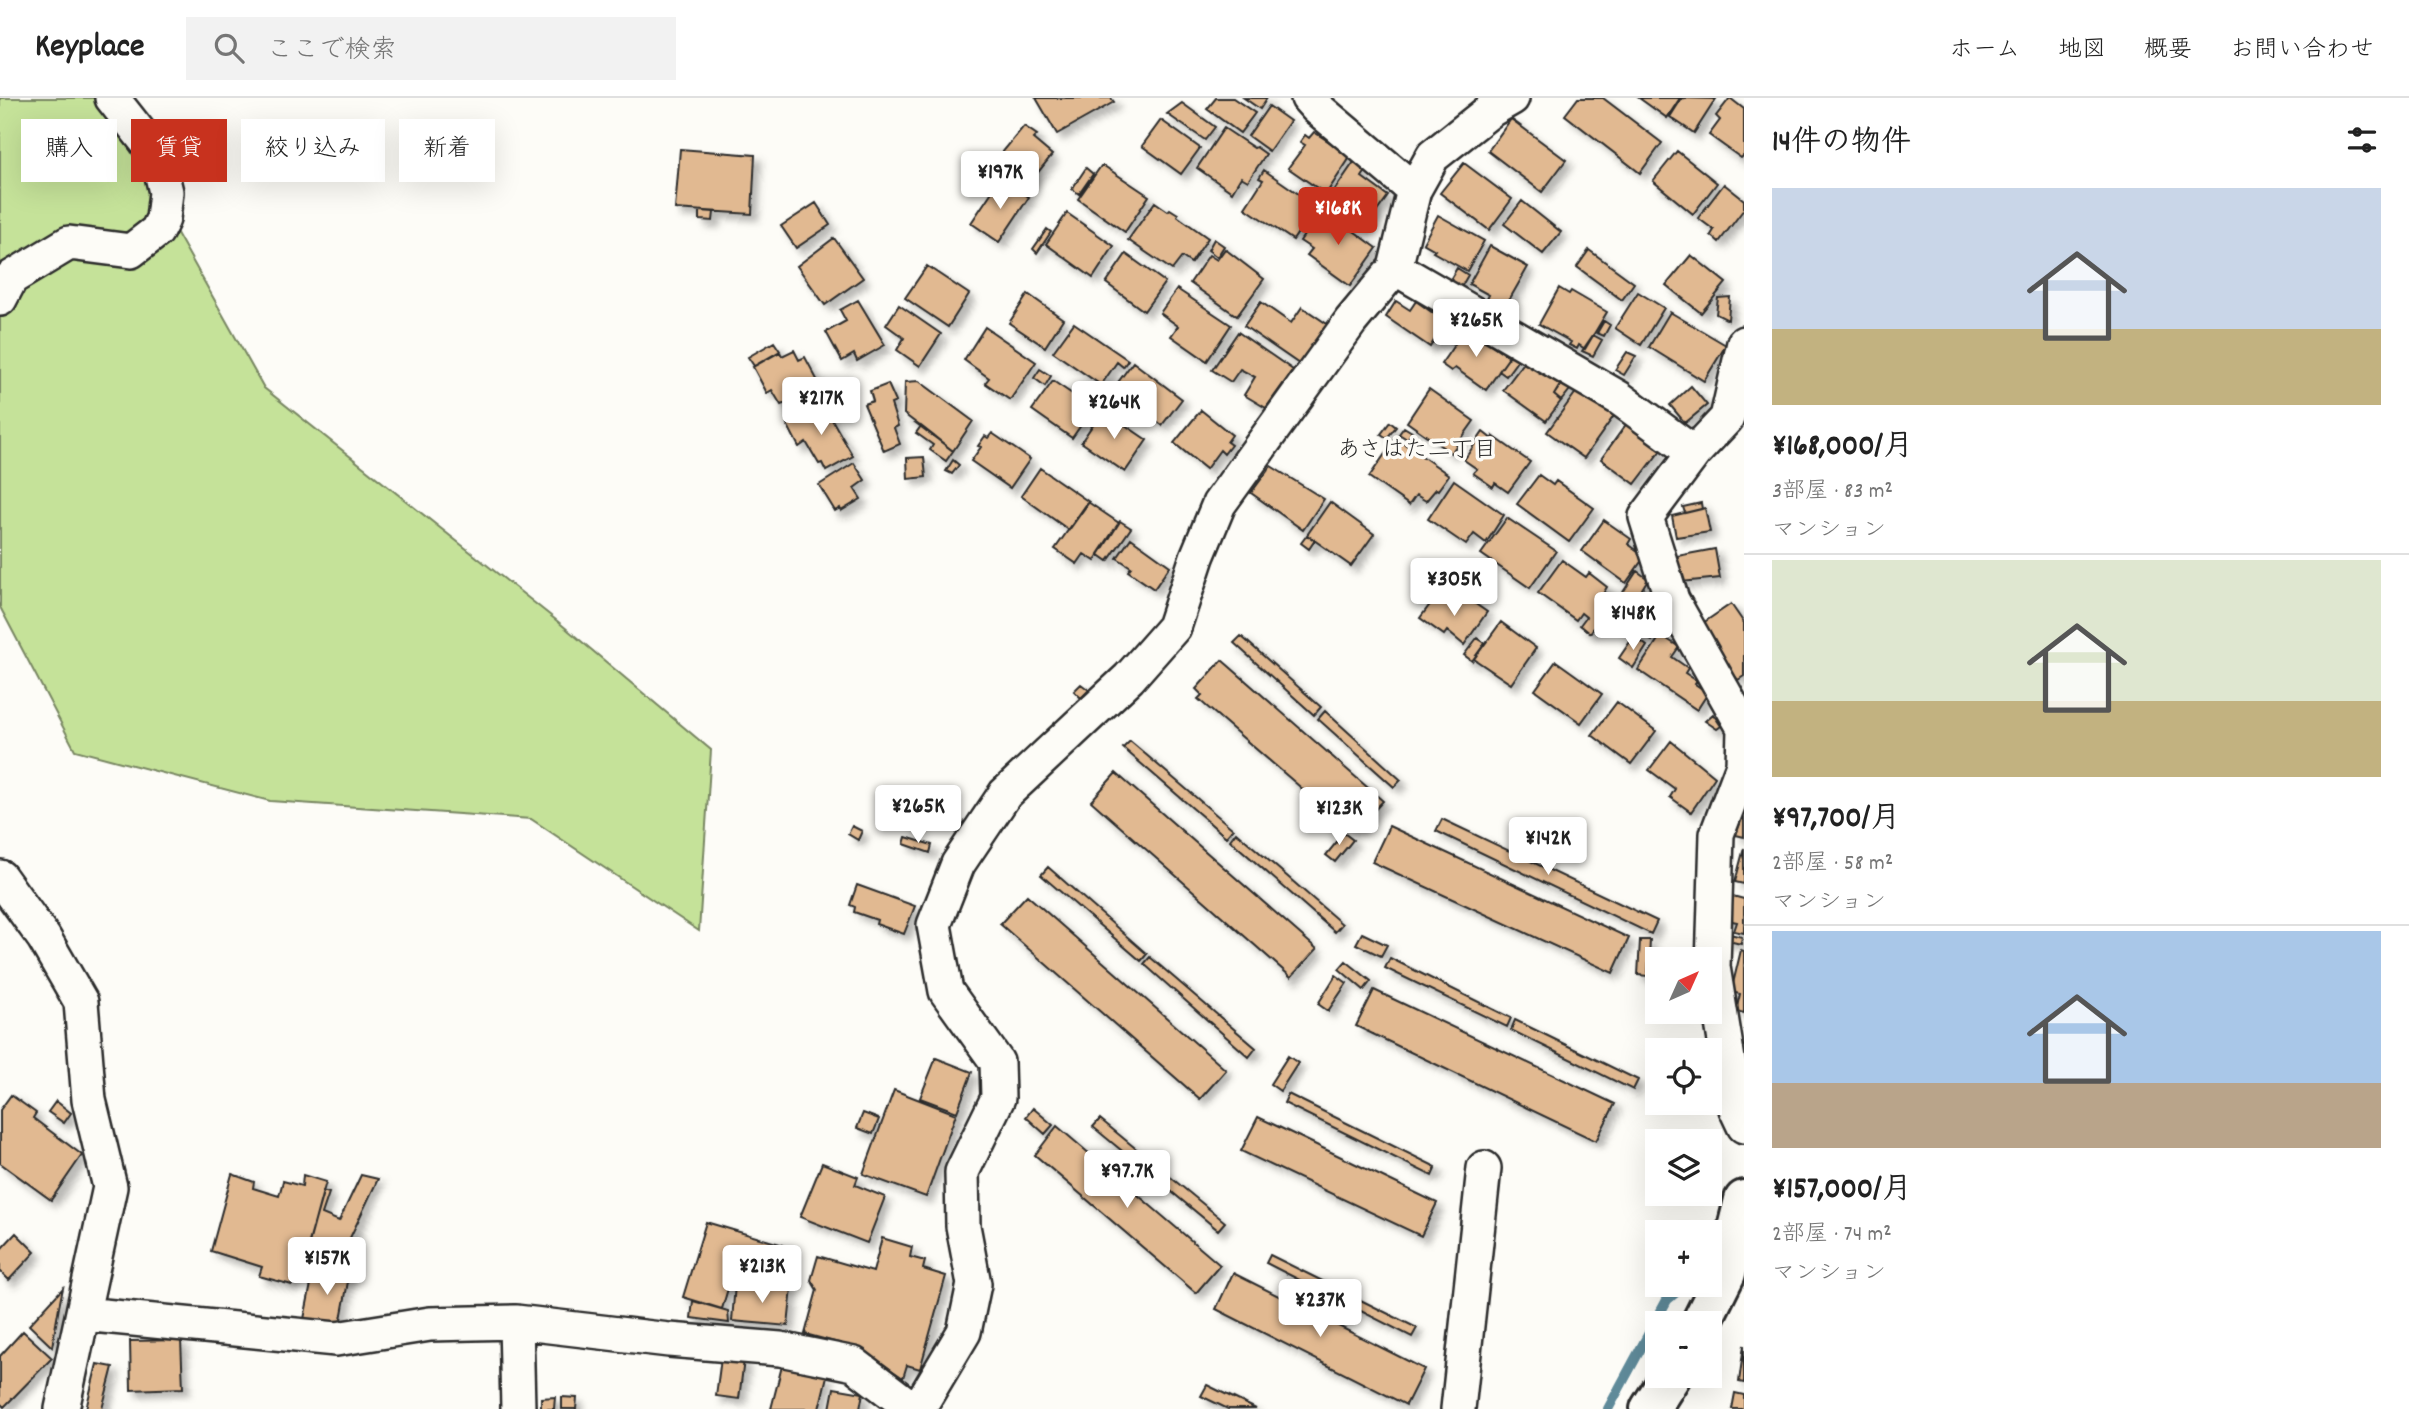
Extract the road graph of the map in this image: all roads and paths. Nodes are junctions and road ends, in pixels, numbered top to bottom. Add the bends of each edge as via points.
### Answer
1 (112, 98) edge
2 (1308, 98) edge
3 (1512, 98) edge
4 (1414, 190) junction
5 (1395, 268) junction
6 (0, 299) edge
7 (1744, 343) edge
8 (1693, 453) junction
9 (1744, 728) edge
10 (0, 877) edge
11 (1744, 1126) edge
12 (1484, 1168) dead end
13 (1744, 1200) edge
14 (1707, 1311) edge
15 (83, 1314) junction
16 (516, 1322) junction
17 (1663, 1388) edge
18 (62, 1409) edge
19 (518, 1409) edge
20 (913, 1409) edge
21 (918, 1409) edge
22 (1458, 1409) edge
23 (1650, 1409) edge

1 - 6 street via 157,155 166,192 158,231 131,251 69,243 11,278
2 - 4 street
3 - 4 street via 1433,156
4 - 5 street
5 - 8 street via 1619,398
5 - 21 street via 1351,321 1219,504 1174,627 1129,678 1005,794 958,864 934,925 946,991 997,1062 998,1098 962,1172 963,1226 974,1284 964,1332
7 - 8 street via 1727,418
8 - 9 street via 1646,517 1672,600
9 - 11 street via 1743,765 1717,834 1713,967 1736,1109
10 - 15 street via 81,1002 89,1100 110,1186
12 - 22 street
13 - 14 main road via 1726,1273
15 - 16 street via 335,1339 430,1324
15 - 18 street
16 - 19 street
16 - 20 street via 780,1349 854,1364
17 - 23 main road

